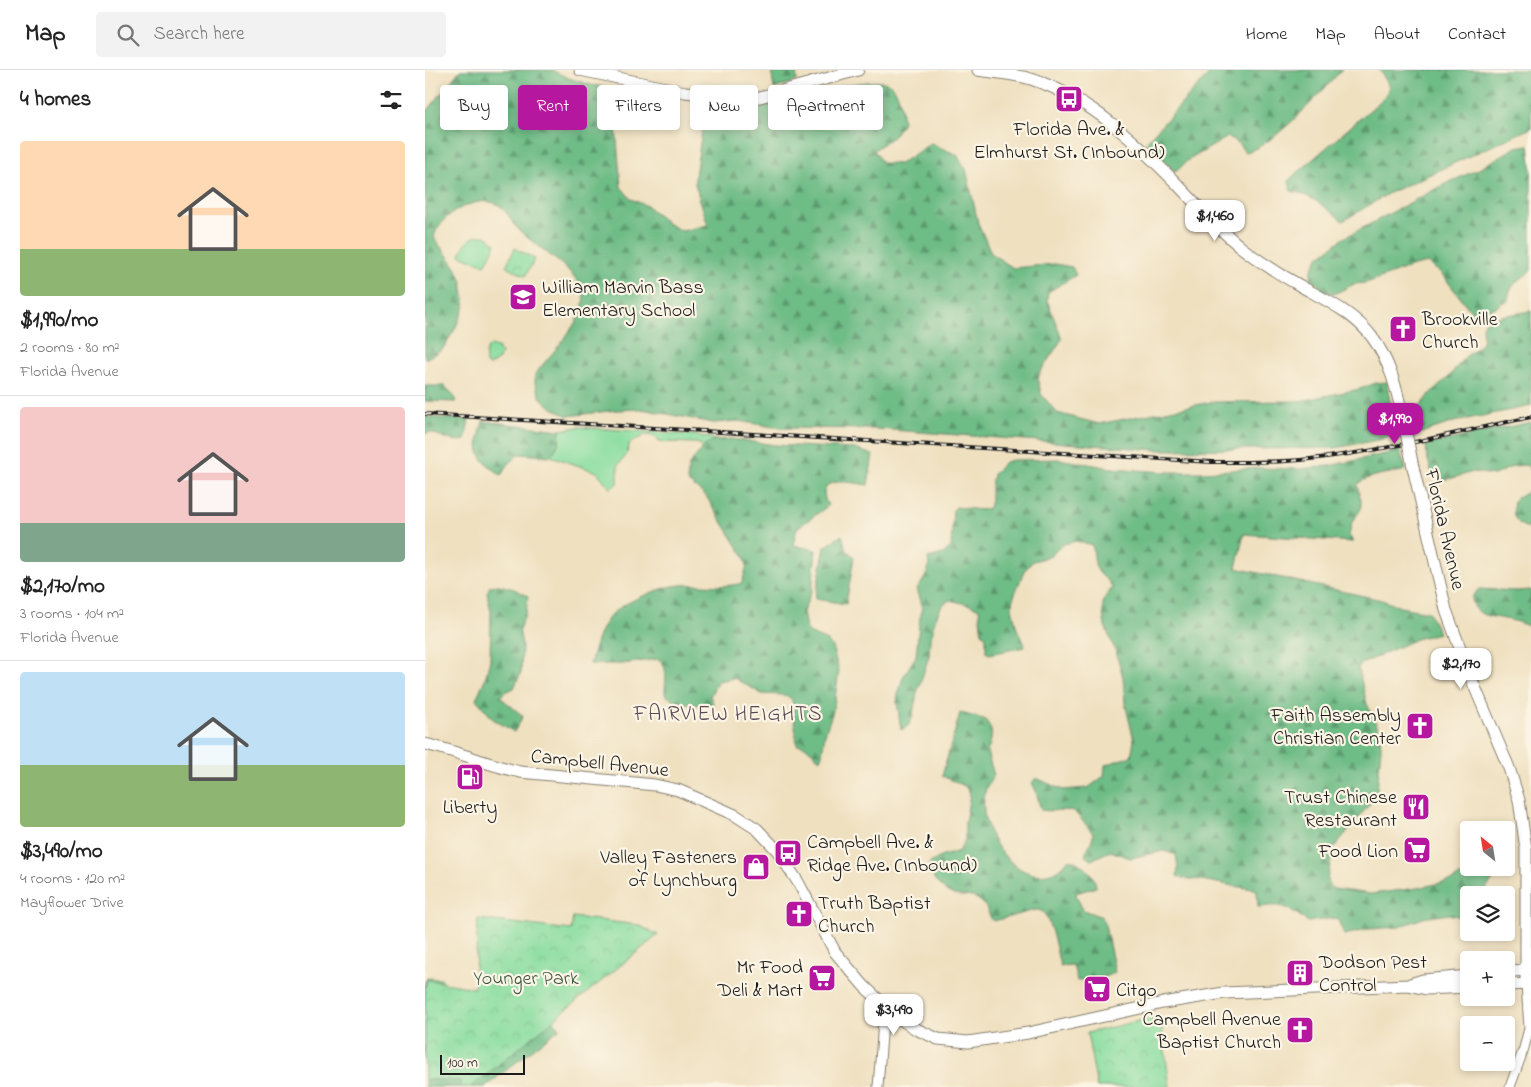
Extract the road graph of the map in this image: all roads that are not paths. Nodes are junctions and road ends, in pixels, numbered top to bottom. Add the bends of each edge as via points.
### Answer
1 (581, 70) edge
2 (858, 70) edge
3 (979, 70) edge
4 (425, 744) edge
5 (1528, 970) edge
6 (1515, 971) edge
7 (1460, 977) edge
8 (1529, 984) edge
9 (1408, 985) junction
10 (1515, 985) edge
11 (1460, 986) edge
12 (890, 1011) junction
13 (878, 1087) edge
14 (1510, 1087) edge

1 - 2 main road via 685,92 734,98 760,97
3 - 5 main road, Florida Avenue, bridge via 1033,80 1056,89 1099,115 1131,137 1241,247 1348,313 1372,336 1394,380 1446,610 1519,800 1525,849
4 - 12 main road, Campbell Avenue via 520,772 678,790 735,815 757,829 777,850 799,882 835,952
5 - 6 main road
5 - 8 main road, Florida Avenue
7 - 9 main road, Campbell Avenue via 1423,980
8 - 10 main road
8 - 14 street, Florida Avenue via 1529,1028
9 - 11 main road, Campbell Avenue via 1426,988
9 - 12 main road, Campbell Avenue via 1224,993 968,1042 930,1036
12 - 13 street via 883,1022

